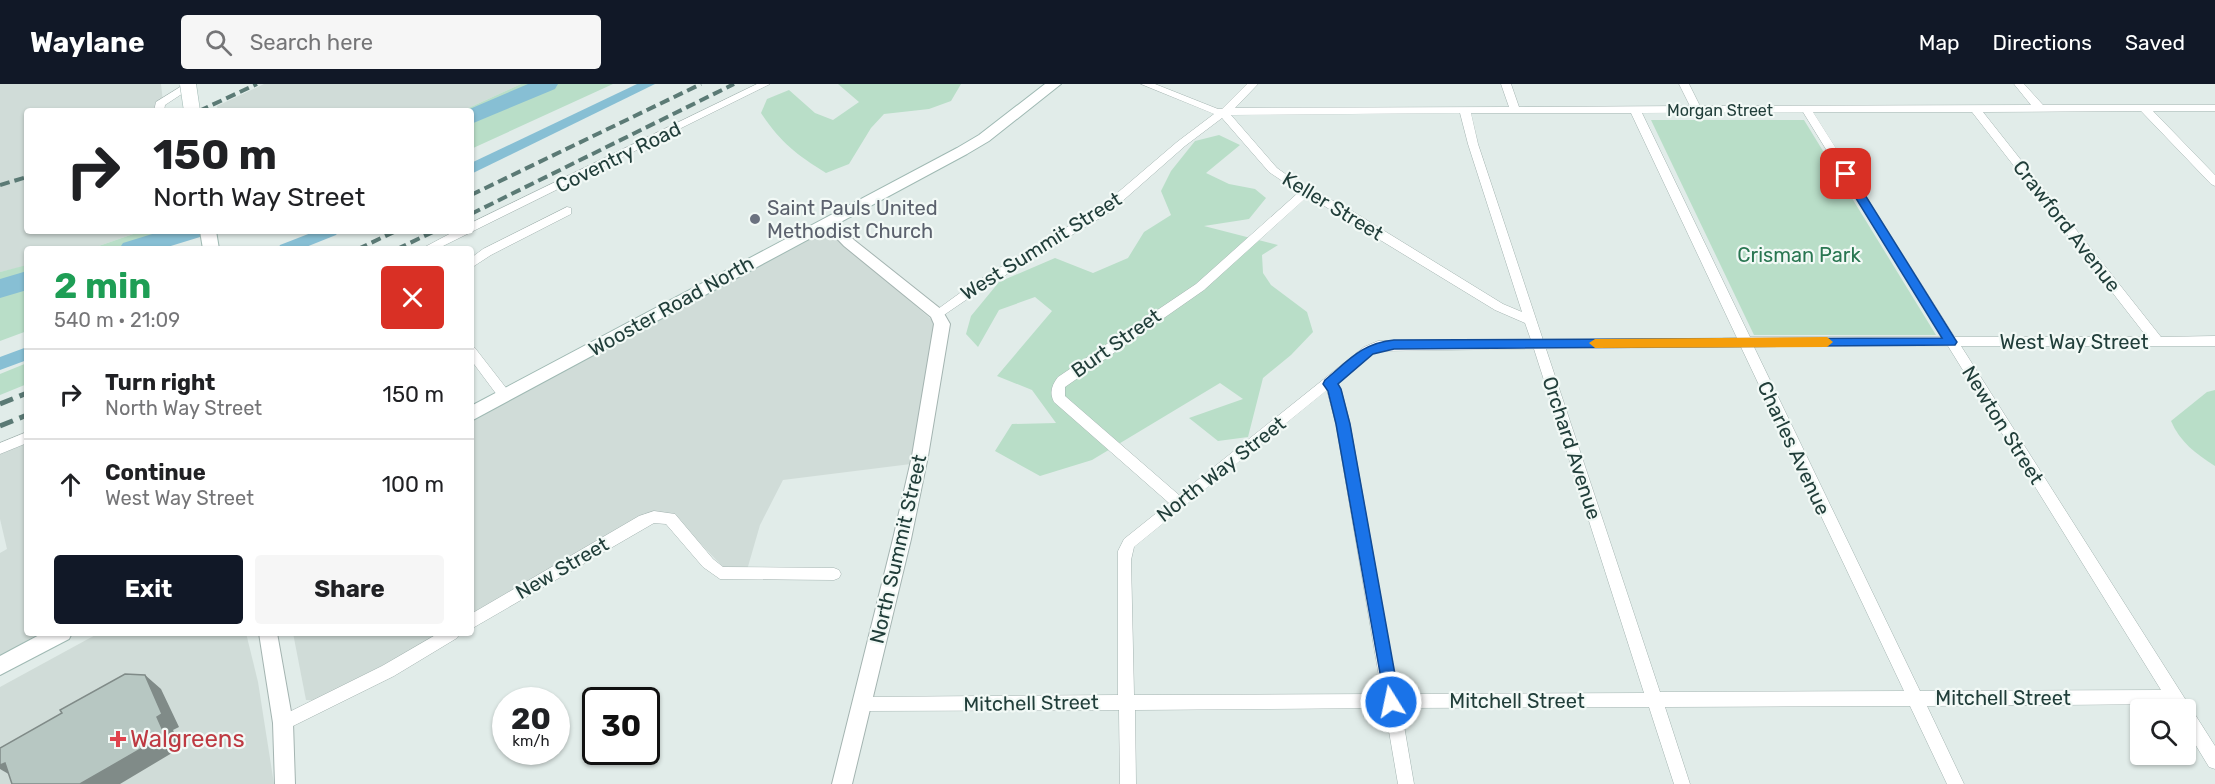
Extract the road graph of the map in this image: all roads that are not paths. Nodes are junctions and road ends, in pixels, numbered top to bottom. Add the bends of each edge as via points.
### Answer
1 (188, 84) edge
2 (192, 84) edge
3 (765, 84) edge
4 (1054, 84) edge
5 (1146, 84) edge
6 (1253, 84) edge
7 (1506, 84) edge
8 (1684, 84) edge
9 (2019, 84) edge
10 (159, 108) edge
11 (192, 108) edge
12 (2215, 108) edge
13 (2040, 109) junction
14 (2145, 109) junction
15 (1515, 110) junction
16 (1635, 110) junction
17 (1697, 110) junction
18 (1806, 110) junction
19 (1976, 110) junction
20 (1465, 111) junction
21 (1224, 113) junction
22 (2215, 182) edge
23 (1308, 191) junction
24 (567, 211) dead end
25 (828, 222) junction
26 (474, 227) edge
27 (459, 234) edge
28 (433, 246) edge
29 (474, 262) edge
30 (937, 314) junction
31 (1530, 320) junction
32 (2157, 341) junction
33 (2215, 341) edge
34 (1744, 342) junction
35 (1951, 342) junction
36 (1538, 344) junction
37 (474, 355) edge
38 (1329, 384) junction
39 (505, 396) junction
40 (474, 412) edge
41 (24, 438) edge
42 (0, 449) edge
43 (1178, 502) junction
44 (834, 574) dead end
45 (474, 620) edge
46 (56, 636) edge
47 (268, 636) edge
48 (447, 636) edge
49 (0, 666) edge
50 (1914, 698) junction
51 (2175, 699) edge
52 (1655, 700) junction
53 (1127, 702) junction
54 (1391, 702) junction
55 (2130, 702) edge
56 (861, 704) junction
57 (283, 723) junction
58 (2196, 731) edge
59 (2215, 761) edge
60 (285, 784) edge
61 (842, 784) edge
62 (1128, 784) edge
63 (1406, 784) edge
64 (1682, 784) edge
65 (1956, 784) edge

1 - 11 main road, bridge
2 - 10 street
3 - 26 street, Coventry Road
4 - 25 main road, Wooster Road North via 984,138
5 - 21 street
6 - 21 street, West Summit Street
7 - 15 street
8 - 17 street
9 - 13 street
12 - 14 street, Morgan Street
13 - 14 street, Morgan Street
13 - 19 street, Morgan Street
14 - 22 street
15 - 16 street, Morgan Street
15 - 20 street, Morgan Street
16 - 17 street, Morgan Street
16 - 34 street, Charles Avenue
17 - 18 street, Morgan Street
18 - 19 street, Morgan Street
18 - 35 street, Newton Street
19 - 32 street, Crawford Avenue
20 - 21 street, Morgan Street
20 - 31 street, Orchard Avenue
21 - 23 street, Keller Street via 1273,170
21 - 30 street, West Summit Street via 1107,209
23 - 31 street, Keller Street via 1499,308
23 - 43 street, Burt Street via 1200,287 1058,386 1059,399
24 - 29 street
25 - 30 street
25 - 39 main road, Wooster Road North
27 - 28 street
30 - 56 street, North Summit Street via 942,336 920,456
31 - 36 street, Orchard Avenue
32 - 33 street, West Way Street
32 - 35 street, West Way Street
34 - 35 street, West Way Street
34 - 36 street, West Way Street
34 - 50 street, Charles Avenue
35 - 51 street, Newton Street
36 - 38 street, North Way Street via 1378,346
36 - 52 street, Orchard Avenue
37 - 39 street
38 - 43 street, North Way Street
38 - 54 street via 1334,389 1343,424
39 - 40 main road, Wooster Road North
41 - 42 street
43 - 53 street, North Way Street via 1129,543 1125,551
44 - 45 street, New Street via 720,573 670,518 654,517
46 - 49 main road
47 - 57 street
48 - 57 street via 388,671
50 - 52 street, Mitchell Street
50 - 55 street, Mitchell Street
50 - 65 street, Charles Avenue
52 - 54 street, Mitchell Street
52 - 64 street, Orchard Avenue
53 - 54 street, Mitchell Street
53 - 56 street, Mitchell Street
53 - 62 street, North Way Street
54 - 63 street
56 - 61 street, North Summit Street
57 - 60 street
58 - 59 street

